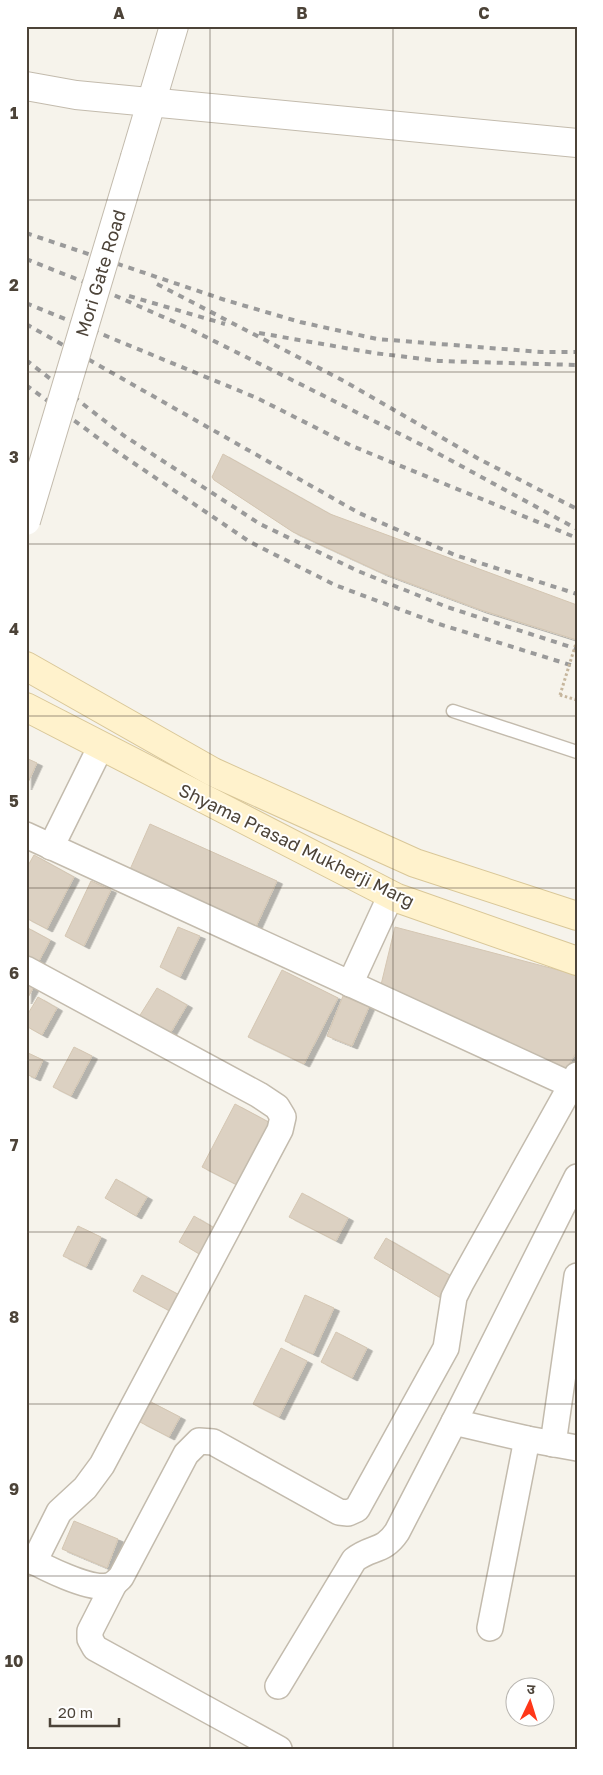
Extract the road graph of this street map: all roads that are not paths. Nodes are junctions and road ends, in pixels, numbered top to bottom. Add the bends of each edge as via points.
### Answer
1 (174, 26) edge
2 (26, 86) edge
3 (152, 102) junction
4 (577, 143) edge
5 (26, 521) edge
6 (26, 666) edge
7 (26, 707) edge
8 (453, 711) dead end
9 (101, 746) junction
10 (577, 752) edge
11 (26, 835) edge
12 (51, 847) junction
13 (391, 895) junction
14 (577, 916) edge
15 (577, 961) edge
16 (26, 969) edge
17 (350, 984) junction
18 (574, 1080) edge
19 (577, 1177) edge
20 (577, 1276) edge
21 (454, 1422) junction
22 (527, 1439) junction
23 (565, 1446) edge
24 (30, 1560) edge
25 (114, 1584) junction
26 (490, 1628) dead end
27 (278, 1686) dead end
28 (278, 1749) edge

1 - 3 street, Mori Gate Road
2 - 3 street via 76,95
3 - 4 street
3 - 5 street, Mori Gate Road, bridge
6 - 14 main road, Shyama Prasad Mukherji Marg via 222,776 415,863
7 - 9 main road, Shyama Prasad Mukherji Marg
8 - 10 lane
9 - 12 street
9 - 13 main road, Shyama Prasad Mukherji Marg
11 - 12 street
12 - 17 street
13 - 15 main road, Shyama Prasad Mukherji Marg
13 - 17 street
16 - 24 street via 259,1095 277,1108 282,1117 280,1130 102,1465 85,1488 59,1512
17 - 18 street
18 - 25 street via 461,1282 453,1303 446,1348 357,1509 339,1512 213,1442 199,1441 186,1454 121,1578
19 - 21 street
20 - 23 street
21 - 22 street
21 - 27 street via 397,1532 385,1546 361,1554 354,1560
22 - 23 street
22 - 26 street
24 - 25 street via 93,1586
25 - 28 street via 90,1631 95,1648

